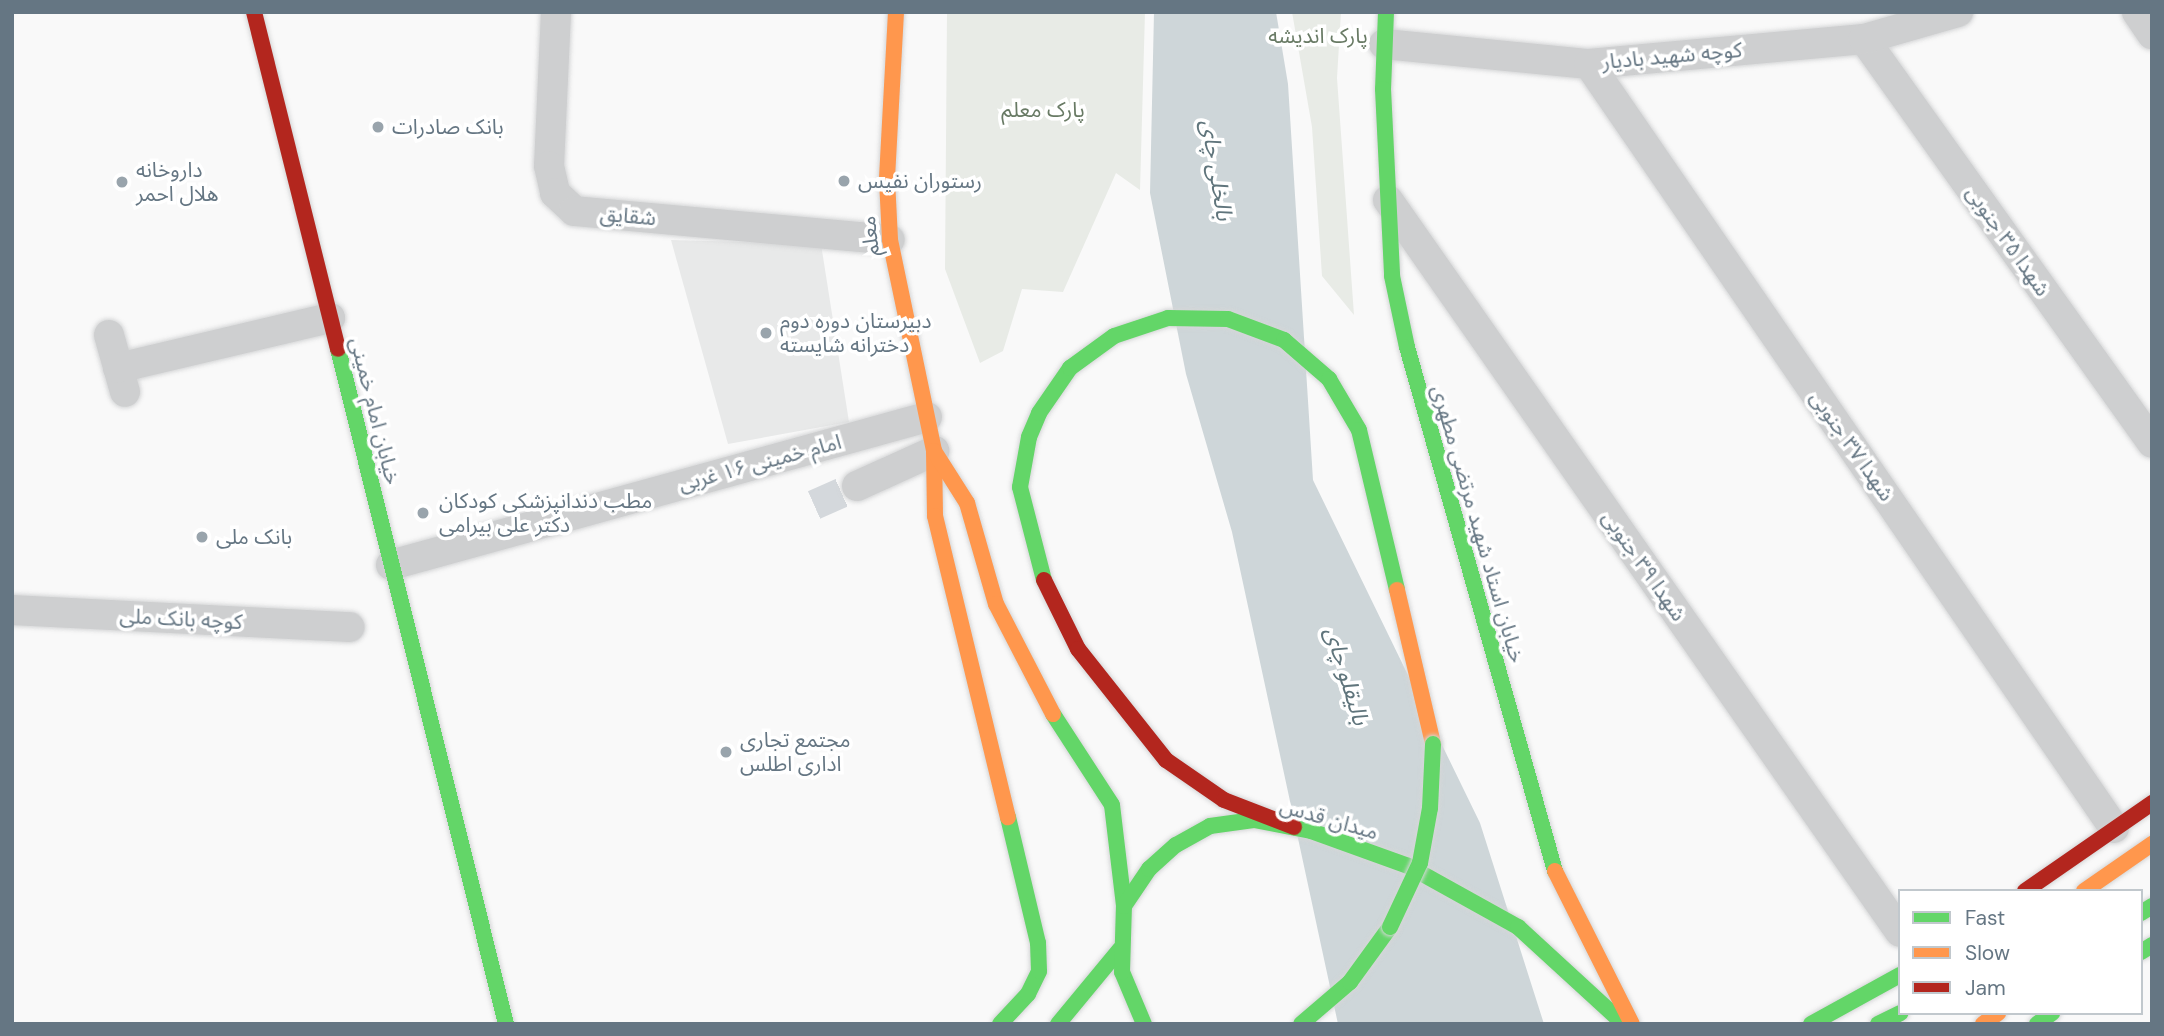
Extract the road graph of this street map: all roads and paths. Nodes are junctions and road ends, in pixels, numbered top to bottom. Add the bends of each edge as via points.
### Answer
1 (254, 12) edge
2 (555, 12) edge
3 (896, 12) edge
4 (1386, 12) edge
5 (1958, 12) edge
6 (2137, 12) edge
7 (2152, 34) edge
8 (1864, 39) junction
9 (1384, 44) junction
10 (1589, 64) junction
11 (1388, 200) junction
12 (890, 240) junction
13 (330, 318) junction
14 (109, 335) dead end
15 (927, 417) junction
16 (2152, 443) edge
17 (934, 451) junction
18 (857, 486) tunnel mouth
19 (391, 565) junction
20 (12, 610) edge
21 (350, 627) dead end
22 (2152, 803) edge
23 (1294, 827) junction
24 (2114, 828) junction
25 (2152, 844) edge
26 (2028, 889) edge
27 (2087, 889) edge
28 (1124, 906) junction
29 (1898, 929) edge
30 (1120, 949) junction
31 (1898, 976) edge
32 (1898, 1014) edge
33 (1816, 1022) edge
34 (506, 1024) edge
35 (1000, 1024) edge
36 (1058, 1024) edge
37 (1144, 1024) edge
38 (1301, 1024) edge
39 (1625, 1024) edge
40 (1632, 1024) edge
41 (1878, 1024) edge

1 - 13 main road, خیابان امام خمینی
2 - 12 street, شقایق via 549,166 555,193 574,211
3 - 12 main road, معلم via 887,180
4 - 9 main road, خیابان استاد شهید مرتضی مطهری
5 - 8 street, کوچه شهید بادیار
6 - 7 street
8 - 10 street, کوچه شهید بادیار
8 - 16 street, شهدا ۳۵ جنوبی
9 - 10 street, کوچه شهید بادیار
9 - 11 main road, خیابان استاد شهید مرتضی مطهری
10 - 24 street, شهدا ۳۷ جنوبی
11 - 29 street, شهدا ۳۹ جنوبی
11 - 40 main road, خیابان استاد شهید مرتضی مطهری via 1392,276 1407,347 1560,887
12 - 15 main road, معلم
13 - 14 street via 121,380
13 - 19 main road, خیابان امام خمینی
15 - 17 main road, معلم
15 - 19 street, امام خمینی ۱۶ غربی
17 - 18 street
17 - 28 main road via 967,503 996,604 1055,718 1112,804
17 - 35 main road via 935,516 1038,943 1040,971 1028,994
19 - 34 main road, خیابان امام خمینی
20 - 21 street, کوچه بانک ملی
22 - 24 main road
23 - 28 main road, میدان قدس via 1254,820 1210,826 1176,845 1149,869
23 - 38 main road, bridge via 1224,800 1166,760 1078,649 1059,615 1032,545 1020,487 1022,464 1039,413 1070,368 1092,350 1139,325 1197,316 1228,318 1284,340 1329,379 1359,429 1430,731 1430,808 1415,873 1390,927 1350,982
23 - 39 main road, میدان قدس via 1408,866 1518,927
24 - 26 main road
25 - 27 main road
28 - 30 main road, میدان قدس
30 - 36 main road
30 - 37 main road, میدان قدس via 1122,972
31 - 33 main road
32 - 41 main road

